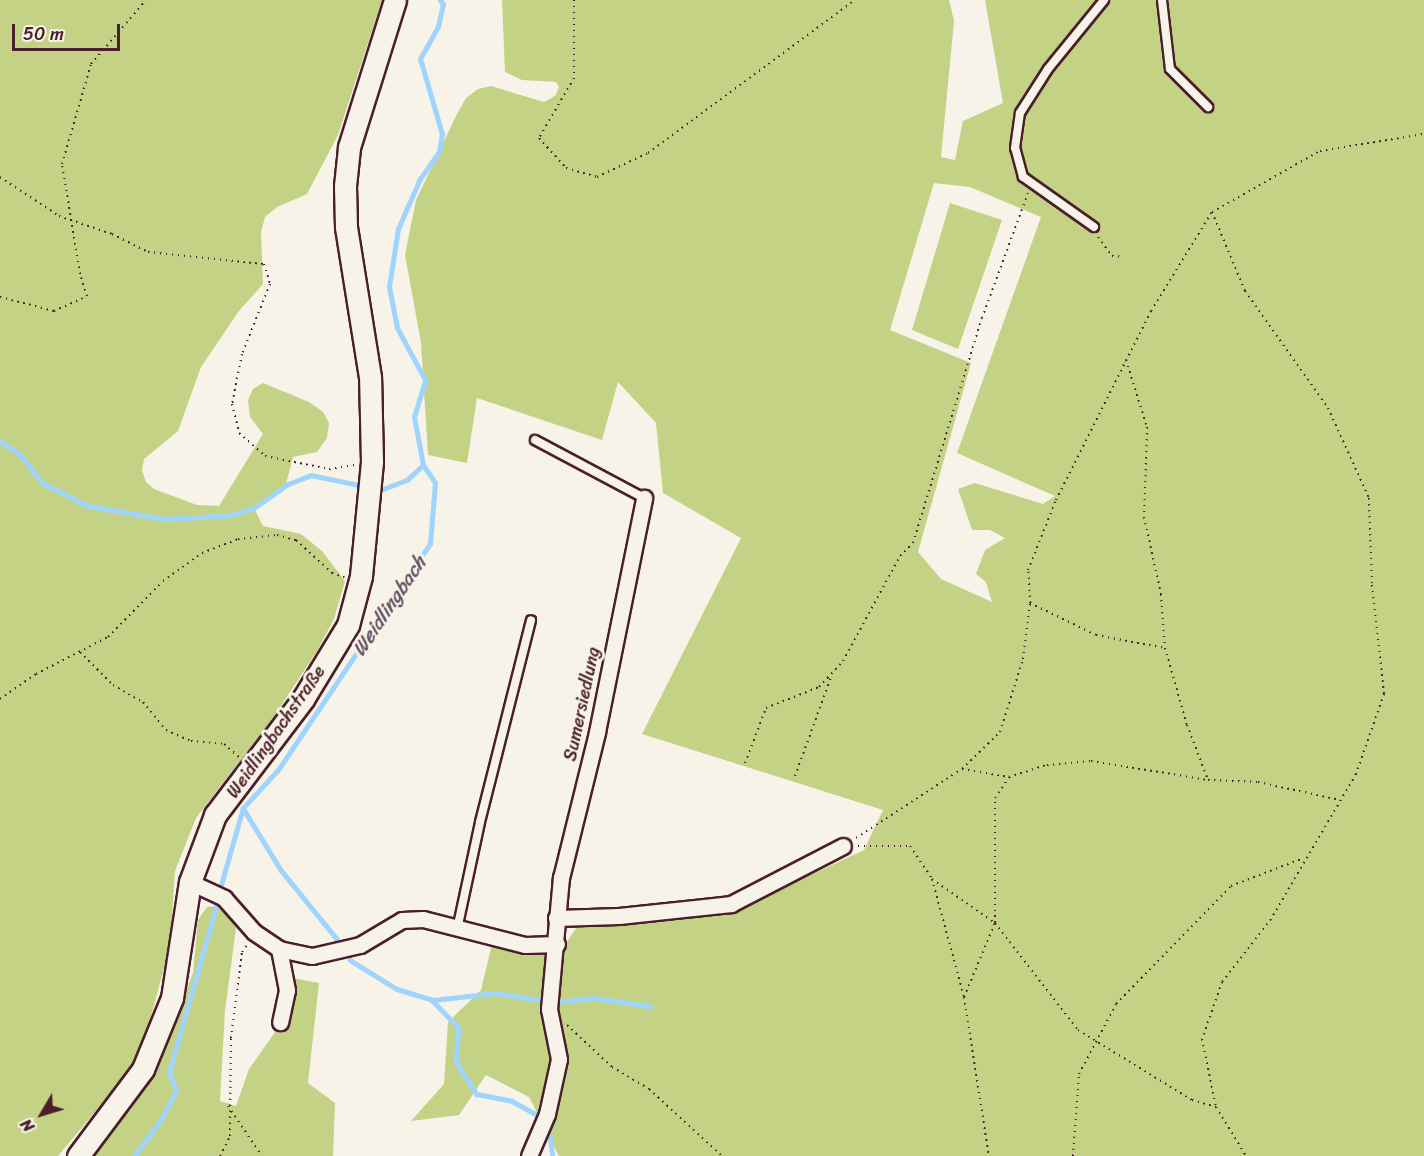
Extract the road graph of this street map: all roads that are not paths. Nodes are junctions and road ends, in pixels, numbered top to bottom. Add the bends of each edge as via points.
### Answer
1 (395, 0) edge
2 (1104, 0) edge
3 (1161, 0) edge
4 (1208, 107) dead end
5 (1094, 227) road end
6 (535, 440) dead end
7 (644, 498) joint
8 (531, 620) dead end
9 (843, 846) road end
10 (190, 882) junction
11 (556, 918) junction
12 (458, 926) junction
13 (557, 944) junction
14 (279, 949) junction
15 (280, 1022) dead end
16 (78, 1156) edge
17 (529, 1156) edge

1 - 10 main road, Weidlingbachstraße via 350,147 345,186 346,226 370,377 372,462 361,576 348,626 303,699 215,815
2 - 5 lane via 1048,69 1020,113 1015,148 1023,177
3 - 4 lane via 1170,69
6 - 7 lane
7 - 11 street, Sumersiedlung
8 - 12 lane
9 - 11 street via 731,904
10 - 14 street via 224,898 254,932
10 - 16 main road, Weidlingbachstraße via 172,998 143,1069
11 - 13 street, Sumersiedlung
12 - 13 street via 525,945
12 - 14 street via 432,920 402,920 360,945 312,956
13 - 17 street, Sumersiedlung via 549,1009 560,1059 547,1114
14 - 15 street via 287,990

